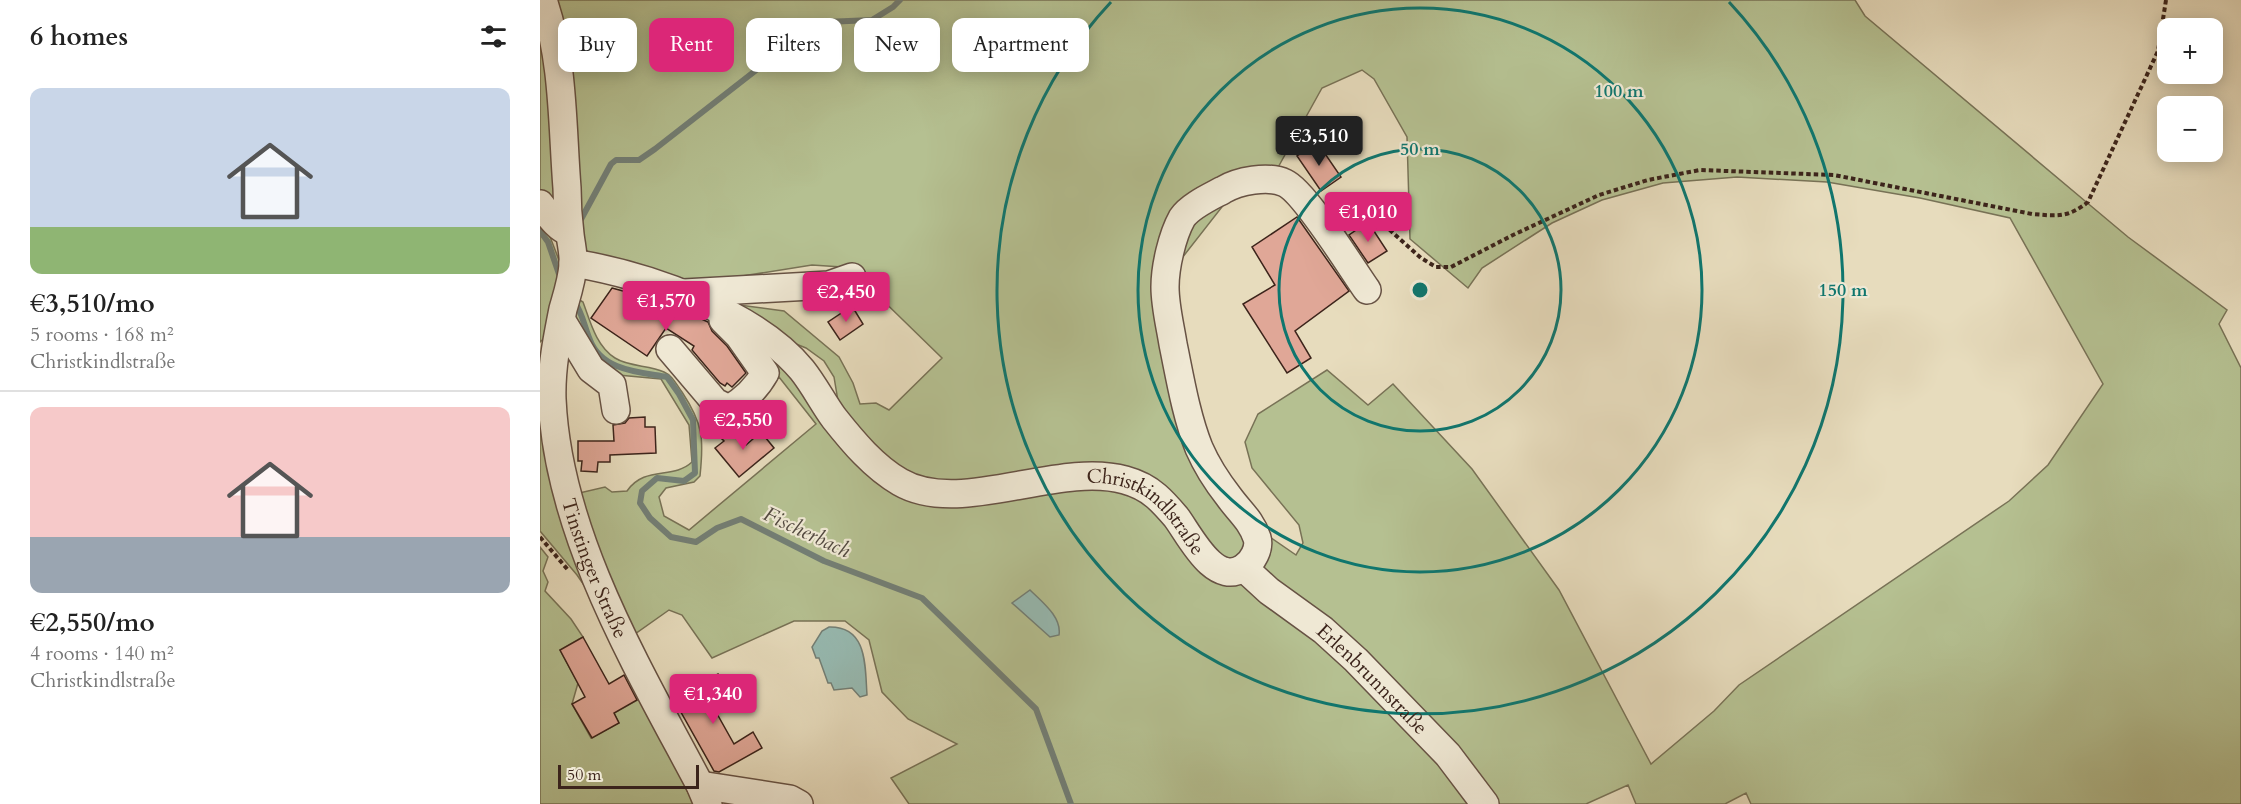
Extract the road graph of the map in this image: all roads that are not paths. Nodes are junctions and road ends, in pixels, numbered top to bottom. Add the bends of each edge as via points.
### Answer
1 (543, 0) edge
2 (540, 204) edge
3 (569, 232) junction
4 (572, 271) junction
5 (852, 277) dead end
6 (1367, 290) dead end
7 (695, 299) junction
8 (562, 317) junction
9 (670, 349) dead end
10 (547, 353) edge
11 (616, 410) dead end
12 (1244, 568) junction
13 (704, 795) edge
14 (799, 804) edge
15 (1485, 804) edge

1 - 3 street via 563,90
2 - 3 street
3 - 4 street
4 - 7 street, Christkindlstraße via 651,282
4 - 8 street, Tinstinger Straße
5 - 7 street via 829,285
6 - 12 street via 1301,194 1284,182 1263,180 1231,185 1183,216 1168,254 1165,288 1169,318 1181,384 1200,449 1227,495 1251,523 1259,543
7 - 9 street via 739,336 765,373 742,402 729,409 715,402
7 - 12 street, Christkindlstraße via 757,330 801,369 834,418 873,462 899,482 922,493 950,493 1109,475 1155,494 1194,547 1216,567 1232,572
8 - 10 street, Tinstinger Straße
8 - 11 street via 591,369 612,385
10 - 13 street, Tinstinger Straße via 563,481 573,517 634,661
12 - 15 street, Erlenbrunnstraße via 1356,660 1448,755
13 - 14 street via 790,799

